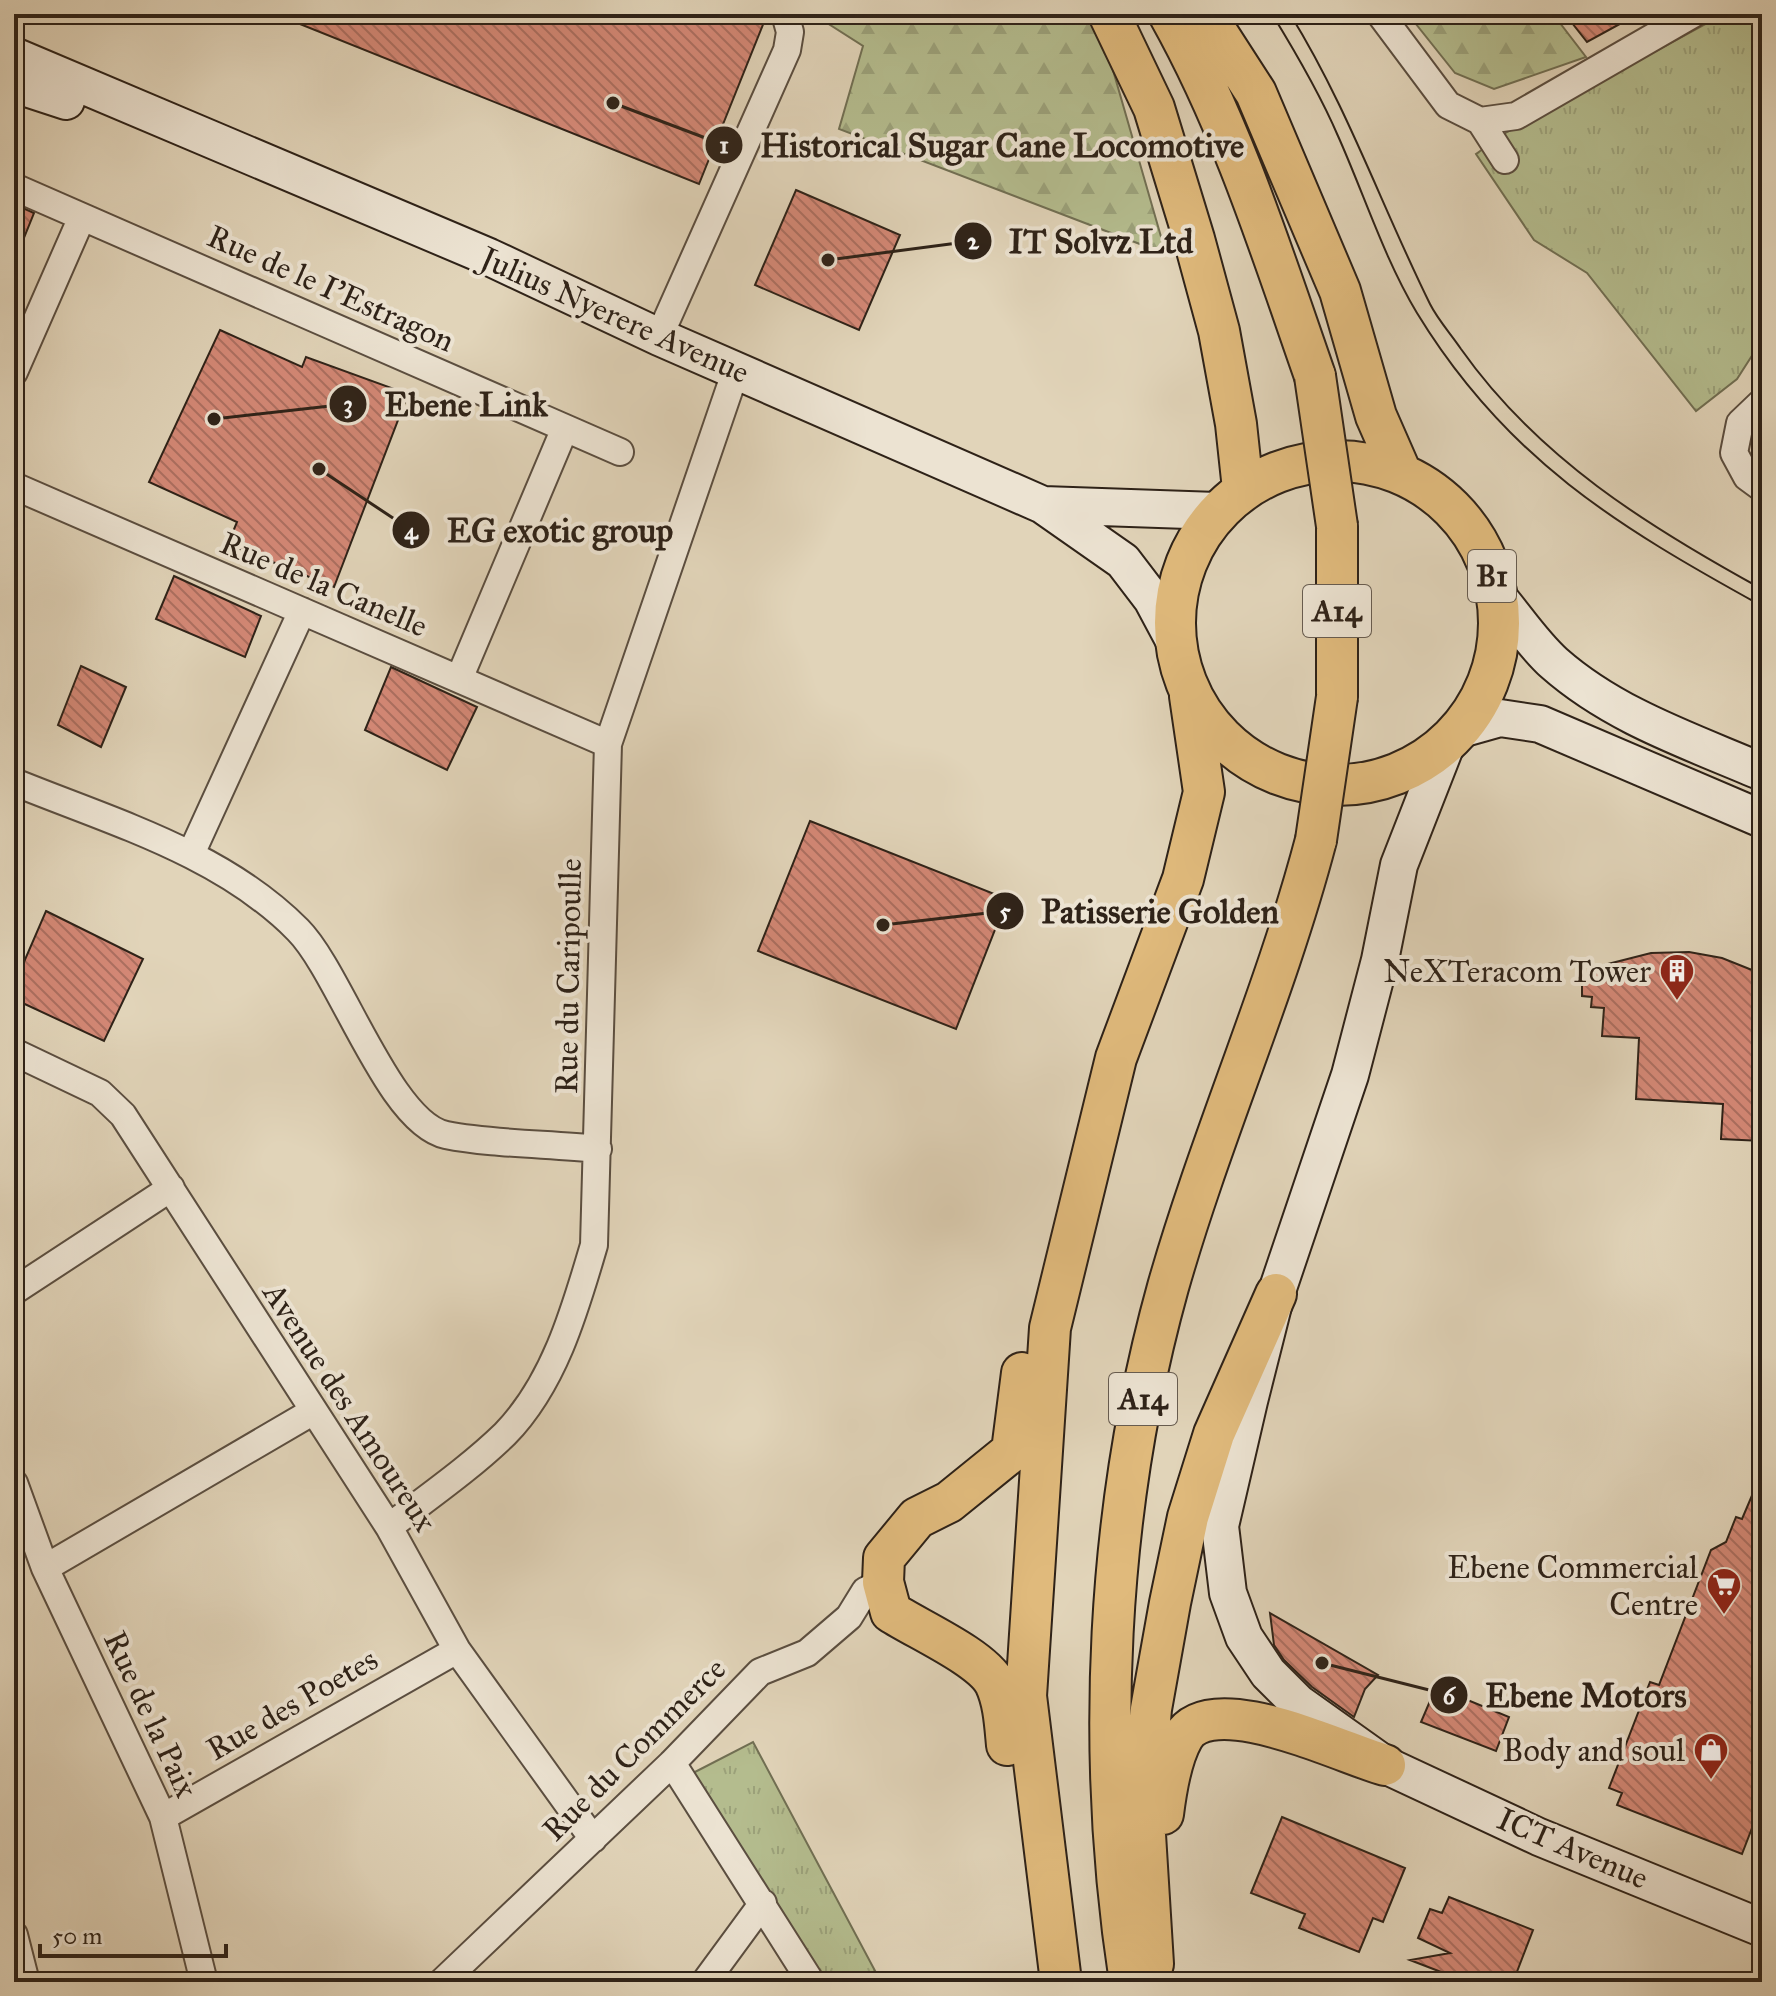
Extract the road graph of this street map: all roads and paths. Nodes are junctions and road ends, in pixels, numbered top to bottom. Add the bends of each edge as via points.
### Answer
1 (785, 14) edge
2 (1109, 14) edge
3 (1169, 14) edge
4 (1205, 14) edge
5 (1380, 14) edge
6 (1693, 14) edge
7 (14, 43) edge
8 (14, 56) edge
9 (14, 84) edge
10 (1480, 121) junction
11 (180, 125) junction
12 (1505, 160) dead end
13 (14, 187) edge
14 (82, 217) junction
15 (659, 337) junction
16 (736, 370) junction
17 (14, 372) edge
18 (1762, 402) edge
19 (565, 428) junction
20 (620, 452) dead end
21 (1401, 473) junction
22 (14, 486) edge
23 (1762, 488) edge
24 (1230, 500) junction
25 (1043, 505) junction
26 (1498, 597) junction
27 (302, 611) junction
28 (1175, 642) junction
29 (459, 679) junction
30 (1190, 696) junction
31 (1453, 737) junction
32 (608, 744) junction
33 (1762, 772) edge
34 (14, 782) edge
35 (1762, 819) edge
36 (191, 854) junction
37 (14, 1052) edge
38 (1116, 1058) junction
39 (598, 1149) junction
40 (171, 1188) junction
41 (14, 1291) edge
42 (1276, 1294) junction
43 (312, 1412) junction
44 (14, 1483) edge
45 (389, 1527) junction
46 (45, 1568) junction
47 (883, 1582) junction
48 (457, 1650) junction
49 (672, 1763) junction
50 (1385, 1765) junction
51 (163, 1817) junction
52 (593, 1839) junction
53 (763, 1903) junction
54 (1762, 1928) edge
55 (14, 1935) edge
56 (26, 1982) edge
57 (204, 1982) edge
58 (442, 1982) edge
59 (705, 1982) edge
60 (811, 1982) edge
61 (1059, 1982) edge
62 (1130, 1982) edge
63 (1157, 1982) edge

1 - 15 street via 787,50
2 - 24 main road via 1154,108 1219,331 1236,424
3 - 62 main road, A14, bridge via 1245,174 1315,376 1337,526 1337,697 1316,840 1297,913 1168,1288 1123,1515 1114,1609 1112,1794 1119,1911
4 - 21 main road via 1256,93 1340,291 1376,416
5 - 10 street via 1448,105
6 - 10 street via 1516,116
7 - 11 main road, Julius Nyerere Avenue / B1 via 138,95
8 - 11 main road, Julius Nyerere Avenue / B1
9 - 11 main road via 73,103
10 - 12 street
11 - 15 main road, Julius Nyerere Avenue / B1 via 489,257
13 - 14 street, Rue de le I'Estragon
14 - 17 street
14 - 19 street, Rue de le I'Estragon
15 - 16 main road, Julius Nyerere Avenue / B1
16 - 25 main road, Julius Nyerere Avenue / B1
16 - 32 street, Rue du Caripoulle
18 - 23 street via 1740,423 1734,453 1747,477
19 - 20 street, Rue de le I'Estragon
19 - 29 street
21 - 24 main road, Julius Nyerere Avenue / B1 via 1348,460 1293,466
21 - 26 main road, Julius Nyerere Avenue / B1 via 1453,509 1474,535
22 - 27 street, Rue de la Canelle
24 - 25 main road, Julius Nyerere Avenue / B1
24 - 28 main road, Julius Nyerere Avenue / B1 via 1190,549 1176,594
25 - 28 main road, Julius Nyerere Avenue / B1 via 1123,561
26 - 31 main road, Julius Nyerere Avenue / B1 via 1499,644 1486,689
26 - 33 main road, Julius Nyerere Avenue / B1 via 1552,661 1596,696
27 - 29 street, Rue de la Canelle
27 - 36 street
28 - 30 main road, Julius Nyerere Avenue / B1
29 - 32 street, Rue de la Canelle
30 - 31 main road, Julius Nyerere Avenue / B1 via 1230,744 1260,766 1306,783 1356,785 1404,771
30 - 38 main road via 1204,792 1183,879
31 - 35 main road, Julius Nyerere Avenue / B1 via 1500,718 1540,724
31 - 42 main road, ICT Avenue via 1399,865 1350,1075
32 - 39 street, Rue du Caripoulle
34 - 36 street
36 - 39 street via 300,931 391,1084 418,1117 443,1134
37 - 40 street, Avenue des Amoureux via 100,1093 123,1115
38 - 47 main road via 1081,1115 1027,1338 1012,1451 949,1502 917,1518 884,1558
38 - 61 main road via 1050,1328 1026,1696
39 - 45 street, Rue du Caripoulle via 594,1245 576,1306 538,1387 506,1432
40 - 41 street
40 - 43 street, Avenue des Amoureux
42 - 50 main road, ICT Avenue via 1220,1526 1228,1593 1244,1637 1268,1673 1298,1703
42 - 63 main road via 1214,1434 1188,1517 1151,1709 1143,1802
43 - 45 street, Avenue des Amoureux
43 - 46 street
44 - 46 street, Rue de la Paix
45 - 48 street, Avenue des Amoureux
46 - 51 street, Rue de la Paix
47 - 49 street, Rue du Commerce via 865,1591 849,1617 807,1653 760,1672
47 - 61 main road via 891,1612 969,1658 994,1681 1004,1710 1012,1801 1032,1915
48 - 51 street, Rue des Poetes
48 - 52 street, Avenue des Amoureux
49 - 52 street, Rue du Commerce
49 - 53 street
50 - 54 main road, ICT Avenue via 1539,1837
50 - 63 main road via 1258,1722 1208,1719 1184,1736 1165,1791 1160,1843 1164,1948
51 - 57 street, Rue de la Paix
52 - 58 street, Rue du Commerce
53 - 59 street
53 - 60 street
55 - 56 street

